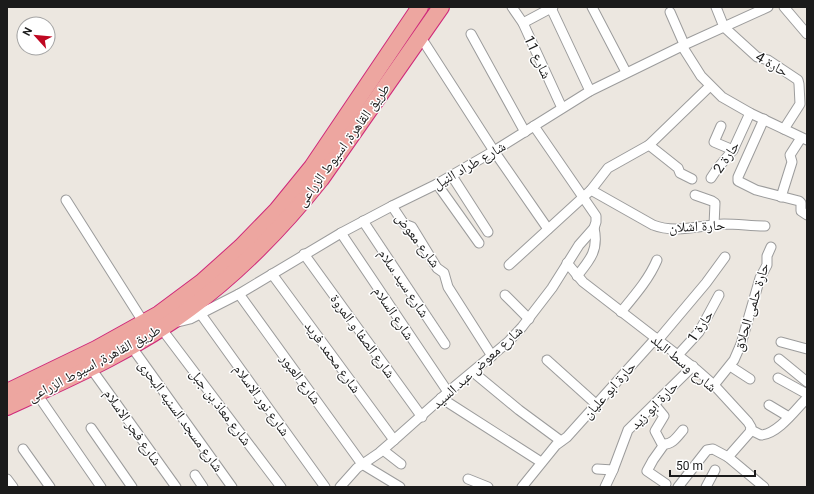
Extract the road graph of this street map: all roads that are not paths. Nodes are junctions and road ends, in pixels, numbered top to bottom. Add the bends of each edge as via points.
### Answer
1 (420, 7) edge
2 (441, 7) edge
3 (512, 7) edge
4 (552, 7) edge
5 (592, 7) edge
6 (716, 7) edge
7 (744, 7) edge
8 (768, 7) edge
9 (784, 7) edge
10 (670, 12) dead end
11 (748, 16) junction
12 (523, 23) junction
13 (724, 27) junction
14 (471, 34) dead end
15 (807, 34) edge
16 (420, 36) junction
17 (683, 45) junction
18 (626, 72) junction
19 (710, 86) junction
20 (590, 92) junction
21 (562, 108) junction
22 (750, 113) junction
23 (764, 119) junction
24 (534, 126) junction
25 (721, 126) dead end
26 (784, 130) junction
27 (525, 132) junction
28 (804, 139) edge
29 (649, 145) junction
30 (733, 150) junction
31 (494, 151) junction
32 (452, 176) junction
33 (711, 178) dead end
34 (692, 179) dead end
35 (437, 184) junction
36 (587, 193) junction
37 (695, 195) dead end
38 (781, 197) junction
39 (66, 200) dead end
40 (392, 206) junction
41 (807, 215) edge
42 (363, 221) junction
43 (714, 225) junction
44 (765, 226) dead end
45 (594, 228) junction
46 (548, 229) junction
47 (488, 232) dead end
48 (341, 233) junction
49 (478, 243) dead end
50 (771, 247) dead end
51 (304, 254) junction
52 (725, 257) dead end
53 (657, 260) dead end
54 (567, 263) junction
55 (509, 266) dead end
56 (272, 274) junction
57 (577, 276) junction
58 (239, 294) junction
59 (505, 295) dead end
60 (719, 295) dead end
61 (621, 312) junction
62 (200, 313) junction
63 (529, 319) junction
64 (144, 323) junction
65 (165, 325) junction
66 (657, 339) junction
67 (781, 342) dead end
68 (445, 344) dead end
69 (131, 346) junction
70 (807, 349) edge
71 (678, 355) junction
72 (492, 356) junction
73 (779, 359) dead end
74 (547, 360) dead end
75 (693, 366) junction
76 (730, 366) junction
77 (90, 367) junction
78 (473, 372) junction
79 (778, 378) dead end
80 (750, 379) dead end
81 (807, 382) edge
82 (714, 385) junction
83 (7, 392) edge
84 (37, 394) junction
85 (444, 395) junction
86 (806, 399) edge
87 (655, 404) junction
88 (597, 405) junction
89 (769, 405) dead end
90 (7, 407) edge
91 (422, 417) junction
92 (789, 417) junction
93 (91, 428) dead end
94 (683, 430) dead end
95 (751, 430) junction
96 (394, 440) junction
97 (561, 441) junction
98 (663, 444) junction
99 (23, 449) dead end
100 (383, 450) junction
101 (728, 457) junction
102 (541, 462) junction
103 (362, 464) junction
104 (401, 464) dead end
105 (597, 469) dead end
106 (613, 470) junction
107 (715, 470) dead end
108 (195, 475) dead end
109 (7, 479) edge
110 (468, 479) dead end
111 (666, 483) edge
112 (13, 487) edge
113 (50, 487) edge
114 (101, 487) edge
115 (132, 487) edge
116 (176, 487) edge
117 (203, 487) edge
118 (232, 487) edge
119 (281, 487) edge
120 (324, 487) edge
121 (340, 487) edge
122 (400, 487) edge
123 (488, 487) edge
124 (522, 487) edge
125 (604, 487) edge
126 (678, 487) edge
127 (706, 487) edge
128 (764, 487) edge

1 - 64 highway, طريق القاهرة, اسيوط الزراعى via 296,189 222,265
2 - 16 highway, طريق القاهرة, اسيوط الزراعى
3 - 12 street, شارع 11
4 - 12 street
4 - 20 street
5 - 18 street
6 - 13 street
7 - 11 street
8 - 11 street, شارع طراد النيل
9 - 15 street
10 - 17 street
11 - 13 street, شارع طراد النيل
12 - 21 street, شارع 11
13 - 17 street, شارع طراد النيل
13 - 26 street, حارة 4 via 758,59 768,60 798,80 800,104
14 - 27 street
16 - 31 street
16 - 65 highway, طريق القاهرة, اسيوط الزراعى via 304,201 236,270 206,296
17 - 18 street, شارع طراد النيل
17 - 19 street via 701,76
18 - 20 street, شارع طراد النيل
19 - 22 street
19 - 29 street
20 - 21 street, شارع طراد النيل
21 - 24 street, شارع طراد النيل
22 - 23 street
22 - 30 street, حارة 2
23 - 26 street
23 - 38 street via 737,180 756,190
24 - 27 street, شارع طراد النيل
24 - 36 street
25 - 30 street via 714,142
26 - 28 street
27 - 31 street, شارع طراد النيل
28 - 38 street via 790,156 792,162
29 - 34 street via 678,168 680,173
29 - 36 street via 608,168
30 - 33 street, حارة 2
31 - 32 street, شارع طراد النيل
31 - 46 street
32 - 35 street, شارع طراد النيل
32 - 47 street
35 - 40 street, شارع طراد النيل
35 - 49 street
36 - 43 street, حارة اشلان via 661,228 670,230
36 - 45 street via 596,216
36 - 46 street
37 - 43 street via 715,203
38 - 41 street via 799,201 801,211
39 - 64 street
40 - 42 street, شارع طراد النيل
40 - 72 street, شارع معوض via 404,224 412,227 437,268 444,273 448,286
42 - 48 street, شارع طراد النيل
42 - 68 street, شارع سيد سلام
43 - 44 street, حارة اشلان
45 - 54 street, شارع معوض عبد السيد via 579,244
45 - 57 street via 596,236 593,254
46 - 55 street
48 - 51 street, شارع طراد النيل
48 - 85 street, شارع السلام
50 - 76 street, حارة حلمى الحلاق via 767,256 768,265 760,278 741,344
51 - 56 street, شارع طراد النيل
51 - 91 street, شارع الصفا و المروة
52 - 66 street, حارة ابو عليان
53 - 61 street via 647,279
54 - 57 street, شارع وسط البلد
54 - 63 street, شارع معوض عبد السيد
56 - 58 street, شارع طراد النيل
56 - 96 street, شارع محمد فريد
57 - 61 street, شارع وسط البلد
58 - 62 street, شارع طراد النيل
58 - 103 street, شارع العبور
59 - 63 street
60 - 71 street, حارة 1 via 699,332
61 - 66 street, شارع وسط البلد
62 - 65 street, شارع طراد النيل via 183,321
62 - 120 street, شارع نور الاسلام
63 - 72 street, شارع معوض عبد السيد
64 - 83 highway, طريق القاهرة, اسيوط الزراعى
65 - 69 highway, طريق القاهرة, اسيوط الزراعى
65 - 119 street, شارع معاذ بن جبل
66 - 71 street, شارع وسط البلد
66 - 88 street, حارة ابو عليان
67 - 70 street
69 - 77 highway, طريق القاهرة, اسيوط الزراعى
69 - 118 street, شارع مسجد السنيه البحرى
71 - 75 street, شارع وسط البلد
72 - 78 street, شارع معوض عبد السيد
73 - 81 street
74 - 88 street
75 - 82 street, شارع وسط البلد
75 - 87 street, حارة ابو زيد
76 - 80 street
76 - 82 street, حارة حلمى الحلاق
77 - 84 highway, طريق القاهرة, اسيوط الزراعى
77 - 116 street, شارع فجر الاسلام
78 - 85 street, شارع معوض عبد السيد
78 - 97 street via 518,410
79 - 86 street
82 - 95 street, شارع وسط البلد via 748,422
84 - 90 highway, طريق القاهرة, اسيوط الزراعى
84 - 114 street
85 - 91 street, شارع معوض عبد السيد
85 - 102 street
86 - 92 street
87 - 98 street via 664,417 655,431
87 - 106 street, حارة ابو زيد via 628,430
88 - 97 street, حارة ابو عليان
89 - 92 street
91 - 96 street, شارع معوض عبد السيد
92 - 95 street via 778,427 764,434
93 - 115 street
94 - 98 street via 672,443
95 - 101 street
96 - 100 street, شارع معوض عبد السيد
97 - 102 street, حارة ابو عليان
98 - 111 street via 663,448 647,471
99 - 113 street
100 - 103 street, شارع معوض عبد السيد
100 - 104 street
101 - 126 street via 713,449 708,450
101 - 128 street
102 - 124 street, حارة ابو عليان
103 - 121 street, شارع معوض عبد السيد
103 - 122 street
105 - 106 street
106 - 125 street, حارة ابو زيد
107 - 127 street
108 - 117 street
109 - 112 street
110 - 123 street

